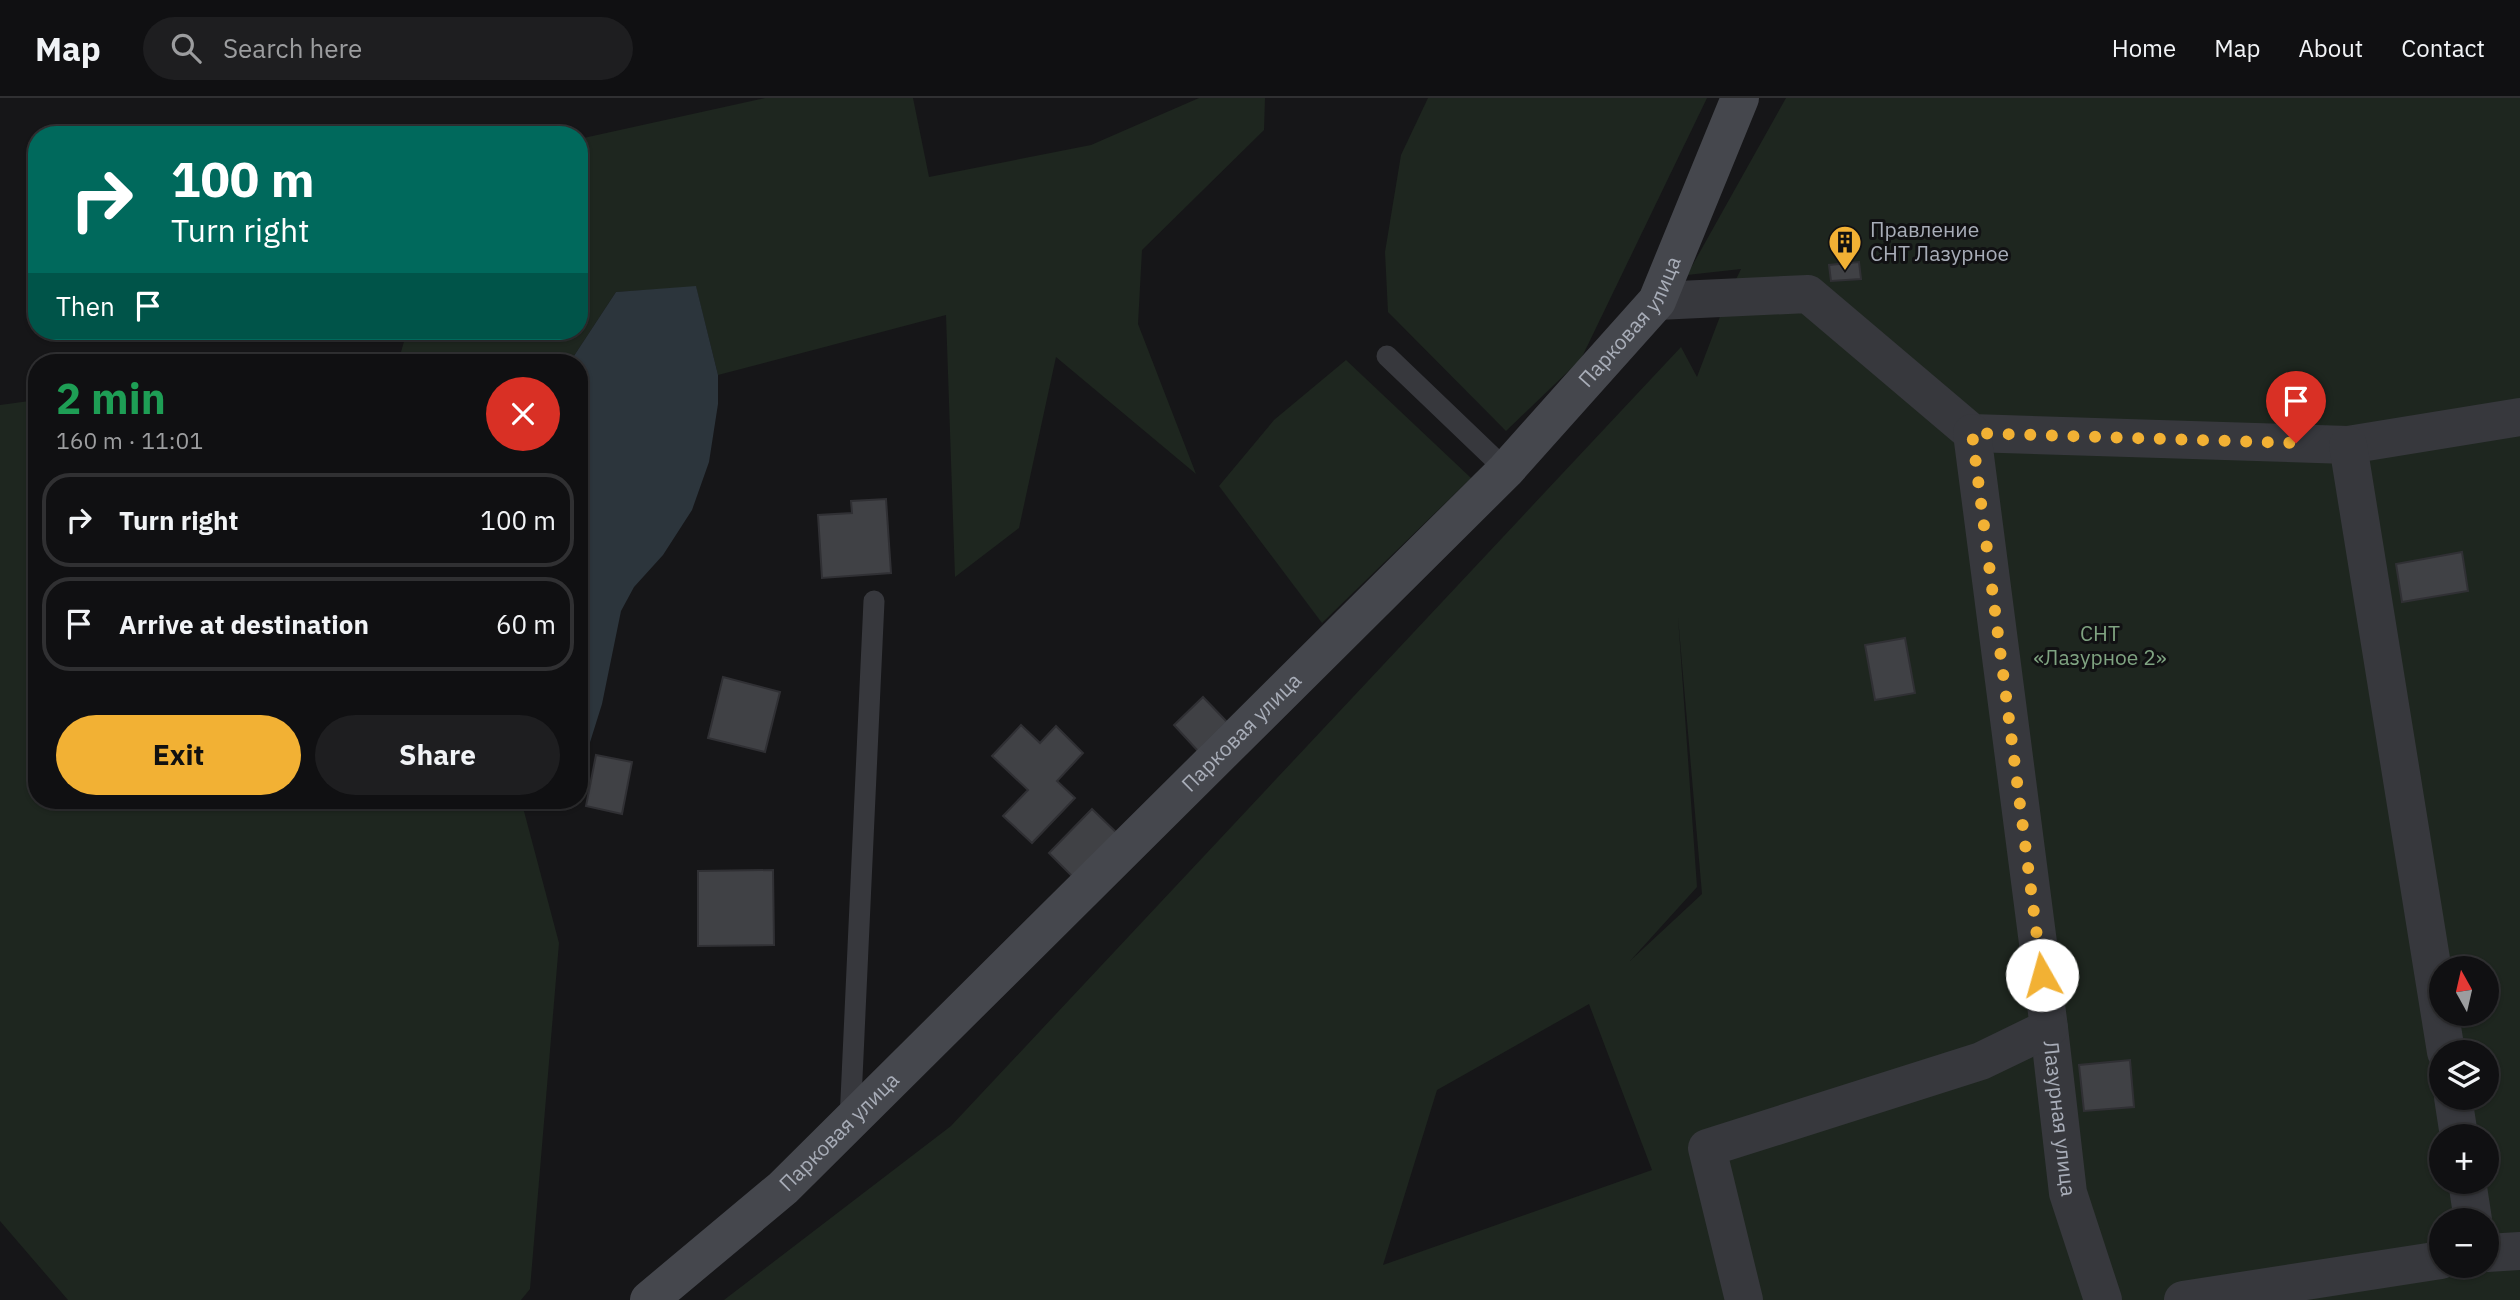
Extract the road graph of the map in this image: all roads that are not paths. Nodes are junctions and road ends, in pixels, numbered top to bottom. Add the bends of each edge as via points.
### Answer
1 (1740, 98) edge
2 (1657, 301) junction
3 (1387, 356) dead end
4 (2520, 417) edge
5 (1972, 433) junction
6 (2348, 445) junction
7 (1506, 470) junction
8 (874, 600) dead end
9 (2049, 1028) junction
10 (2444, 1040) edge
11 (850, 1121) junction
12 (2520, 1251) edge
13 (2499, 1252) edge
14 (2429, 1262) edge
15 (649, 1300) edge
16 (1744, 1300) edge
17 (2103, 1300) edge
18 (2183, 1300) edge

1 - 2 street, Парковая улица
2 - 5 street via 1808,294
2 - 7 street, Парковая улица
3 - 7 lane
4 - 6 street
5 - 6 street
5 - 9 street, Лазурная улица
6 - 10 street
7 - 11 street, Парковая улица
8 - 11 lane
9 - 16 street via 1981,1061 1707,1148
9 - 17 street, Лазурная улица via 2068,1193
11 - 15 street, Парковая улица via 783,1188
12 - 13 street
14 - 18 street

